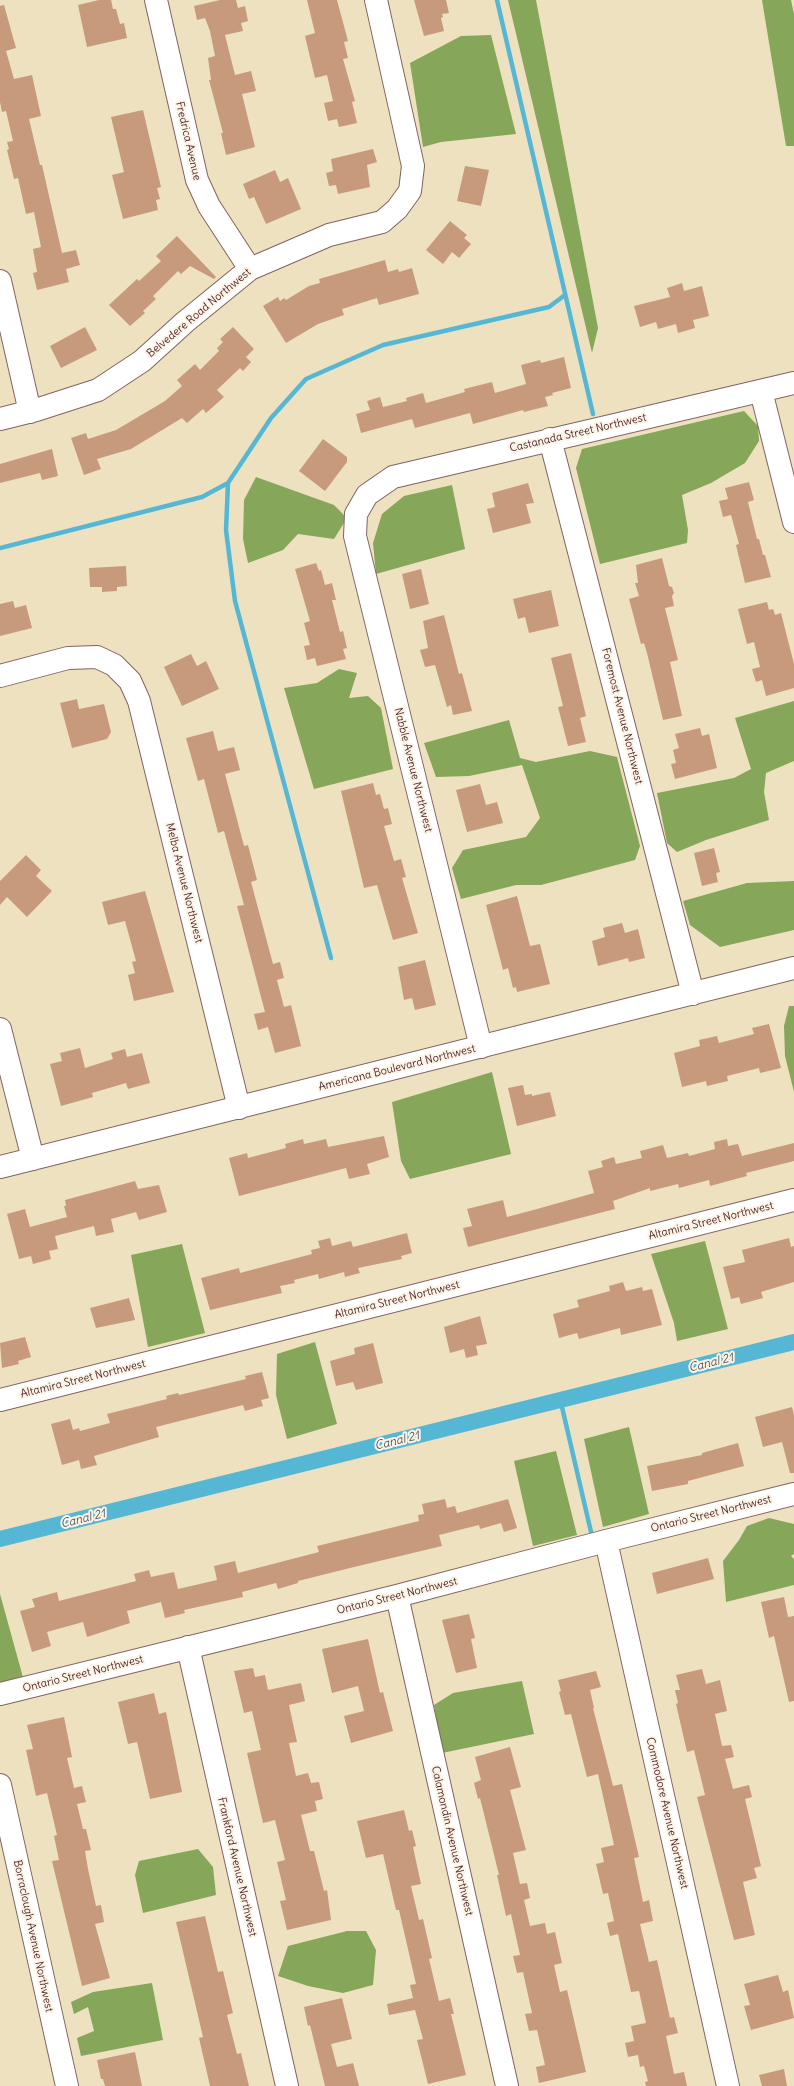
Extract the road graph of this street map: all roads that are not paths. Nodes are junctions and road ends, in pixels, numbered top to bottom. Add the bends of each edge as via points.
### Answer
1 (156, 0) edge
2 (376, 0) edge
3 (250, 269) junction
4 (0, 281) edge
5 (794, 383) edge
6 (761, 391) junction
7 (30, 412) junction
8 (0, 419) edge
9 (550, 439) junction
10 (367, 495) joint
11 (794, 522) edge
12 (0, 676) edge
13 (794, 968) edge
14 (693, 994) junction
15 (0, 1029) edge
16 (481, 1047) junction
17 (239, 1108) junction
18 (33, 1159) junction
19 (0, 1167) edge
20 (794, 1200) edge
21 (0, 1400) edge
22 (794, 1494) edge
23 (606, 1541) junction
24 (397, 1596) junction
25 (188, 1647) junction
26 (0, 1694) edge
27 (0, 1785) edge
28 (67, 2086) edge
29 (287, 2086) edge
30 (508, 2086) edge
31 (728, 2086) edge

1 - 3 street, Fredrica Avenue via 197,180 208,206
2 - 3 street, Belvedere Road Northwest via 413,166 410,191 397,209 382,222 329,236
3 - 7 street, Belvedere Road Northwest via 142,361 98,390
4 - 7 street
5 - 6 street, Castanada Street Northwest
6 - 9 street, Castanada Street Northwest
6 - 11 street
7 - 8 street, Belvedere Road Northwest
9 - 10 street, Castanada Street Northwest via 393,477
9 - 14 street, Foremost Avenue Northwest
10 - 16 street, Nabble Avenue Northwest via 356,514 355,536
12 - 17 street, Melba Avenue Northwest via 68,658 97,657 114,665 130,681 139,701
13 - 14 street, Americana Boulevard Northwest
14 - 16 street, Americana Boulevard Northwest
15 - 18 street
16 - 17 street, Americana Boulevard Northwest
17 - 18 street, Americana Boulevard Northwest
18 - 19 street, Americana Boulevard Northwest
20 - 21 street, Altamira Street Northwest
22 - 23 street, Ontario Street Northwest
23 - 24 street, Ontario Street Northwest
23 - 31 street, Commodore Avenue Northwest
24 - 25 street, Ontario Street Northwest
24 - 30 street, Calamondin Avenue Northwest
25 - 26 street, Ontario Street Northwest
25 - 29 street, Frankford Avenue Northwest
27 - 28 street, Borraclough Avenue Northwest

